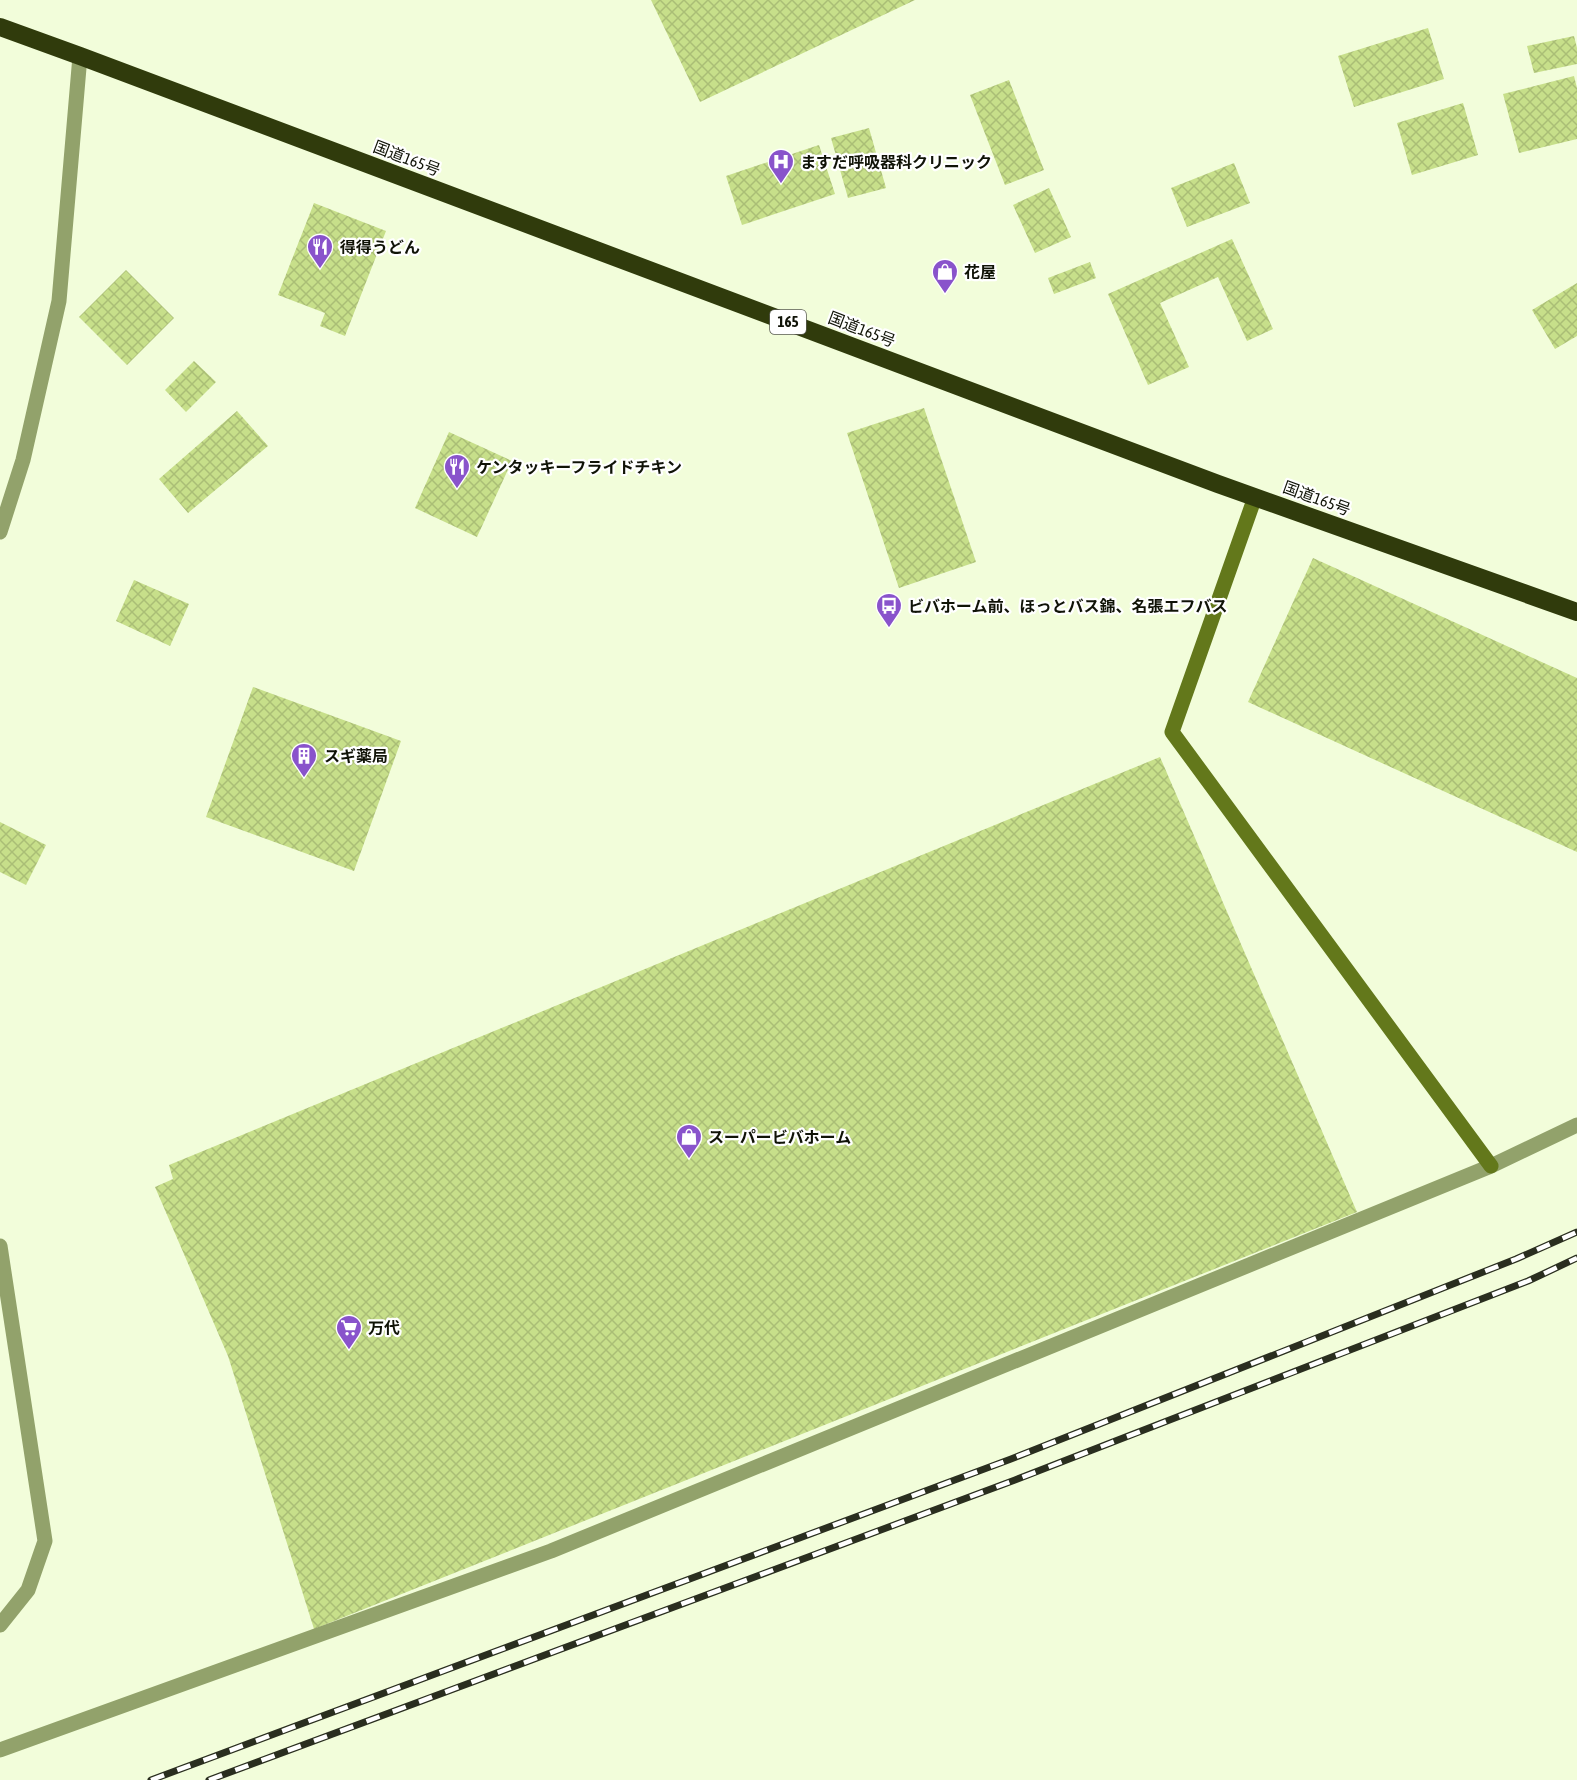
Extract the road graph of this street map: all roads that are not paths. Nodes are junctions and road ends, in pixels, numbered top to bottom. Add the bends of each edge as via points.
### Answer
1 (0, 27) edge
2 (80, 56) junction
3 (1255, 497) junction
4 (0, 532) edge
5 (1577, 612) edge
6 (1577, 1125) edge
7 (1491, 1166) junction
8 (0, 1246) edge
9 (0, 1625) edge
10 (0, 1750) edge

1 - 2 highway, 国道165号 / 165
2 - 3 highway, 国道165号 / 165
2 - 4 street via 59,301 22,460
3 - 5 highway, 国道165号 / 165
3 - 7 street via 1172,732
6 - 7 street
7 - 10 street via 551,1551
8 - 9 street via 45,1541 28,1590

